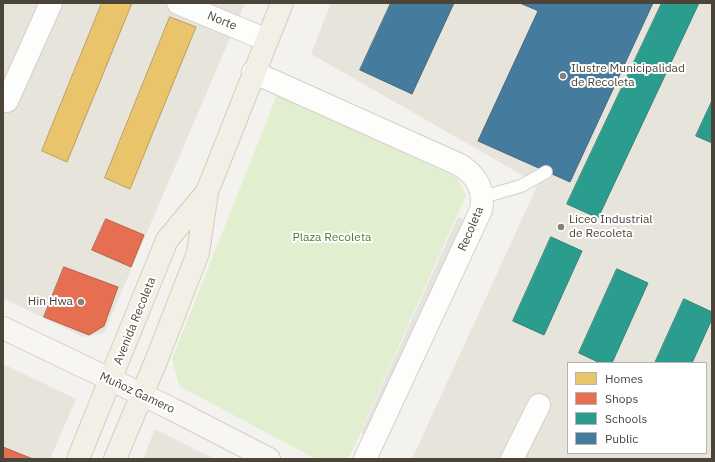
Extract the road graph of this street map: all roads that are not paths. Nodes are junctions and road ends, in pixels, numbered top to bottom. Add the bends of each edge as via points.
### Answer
1 (51, 3) edge
2 (178, 3) edge
3 (282, 3) edge
4 (266, 40) junction
5 (253, 72) junction
6 (7, 101) dead end
7 (546, 172) dead end
8 (206, 192) junction
9 (483, 197) junction
10 (3, 328) edge
11 (111, 380) junction
12 (142, 395) junction
13 (539, 404) dead end
14 (78, 459) edge
15 (115, 459) edge
16 (269, 459) edge
17 (365, 459) edge
18 (512, 459) edge

1 - 6 street
2 - 4 street, Norte
3 - 4 main road, Avenida Recoleta
4 - 5 main road, Avenida Recoleta
5 - 8 main road, Avenida Recoleta
5 - 9 street, Recoleta via 460,165 474,176
7 - 9 lane via 521,186
8 - 11 main road, Avenida Recoleta via 167,240
8 - 12 main road, Avenida Recoleta via 198,253
9 - 17 street, Recoleta via 482,210
10 - 11 street, Muñoz Gamero
11 - 12 street, Muñoz Gamero
11 - 14 main road, Avenida Recoleta
12 - 15 main road, Avenida Recoleta
12 - 16 street, Muñoz Gamero
13 - 18 street

